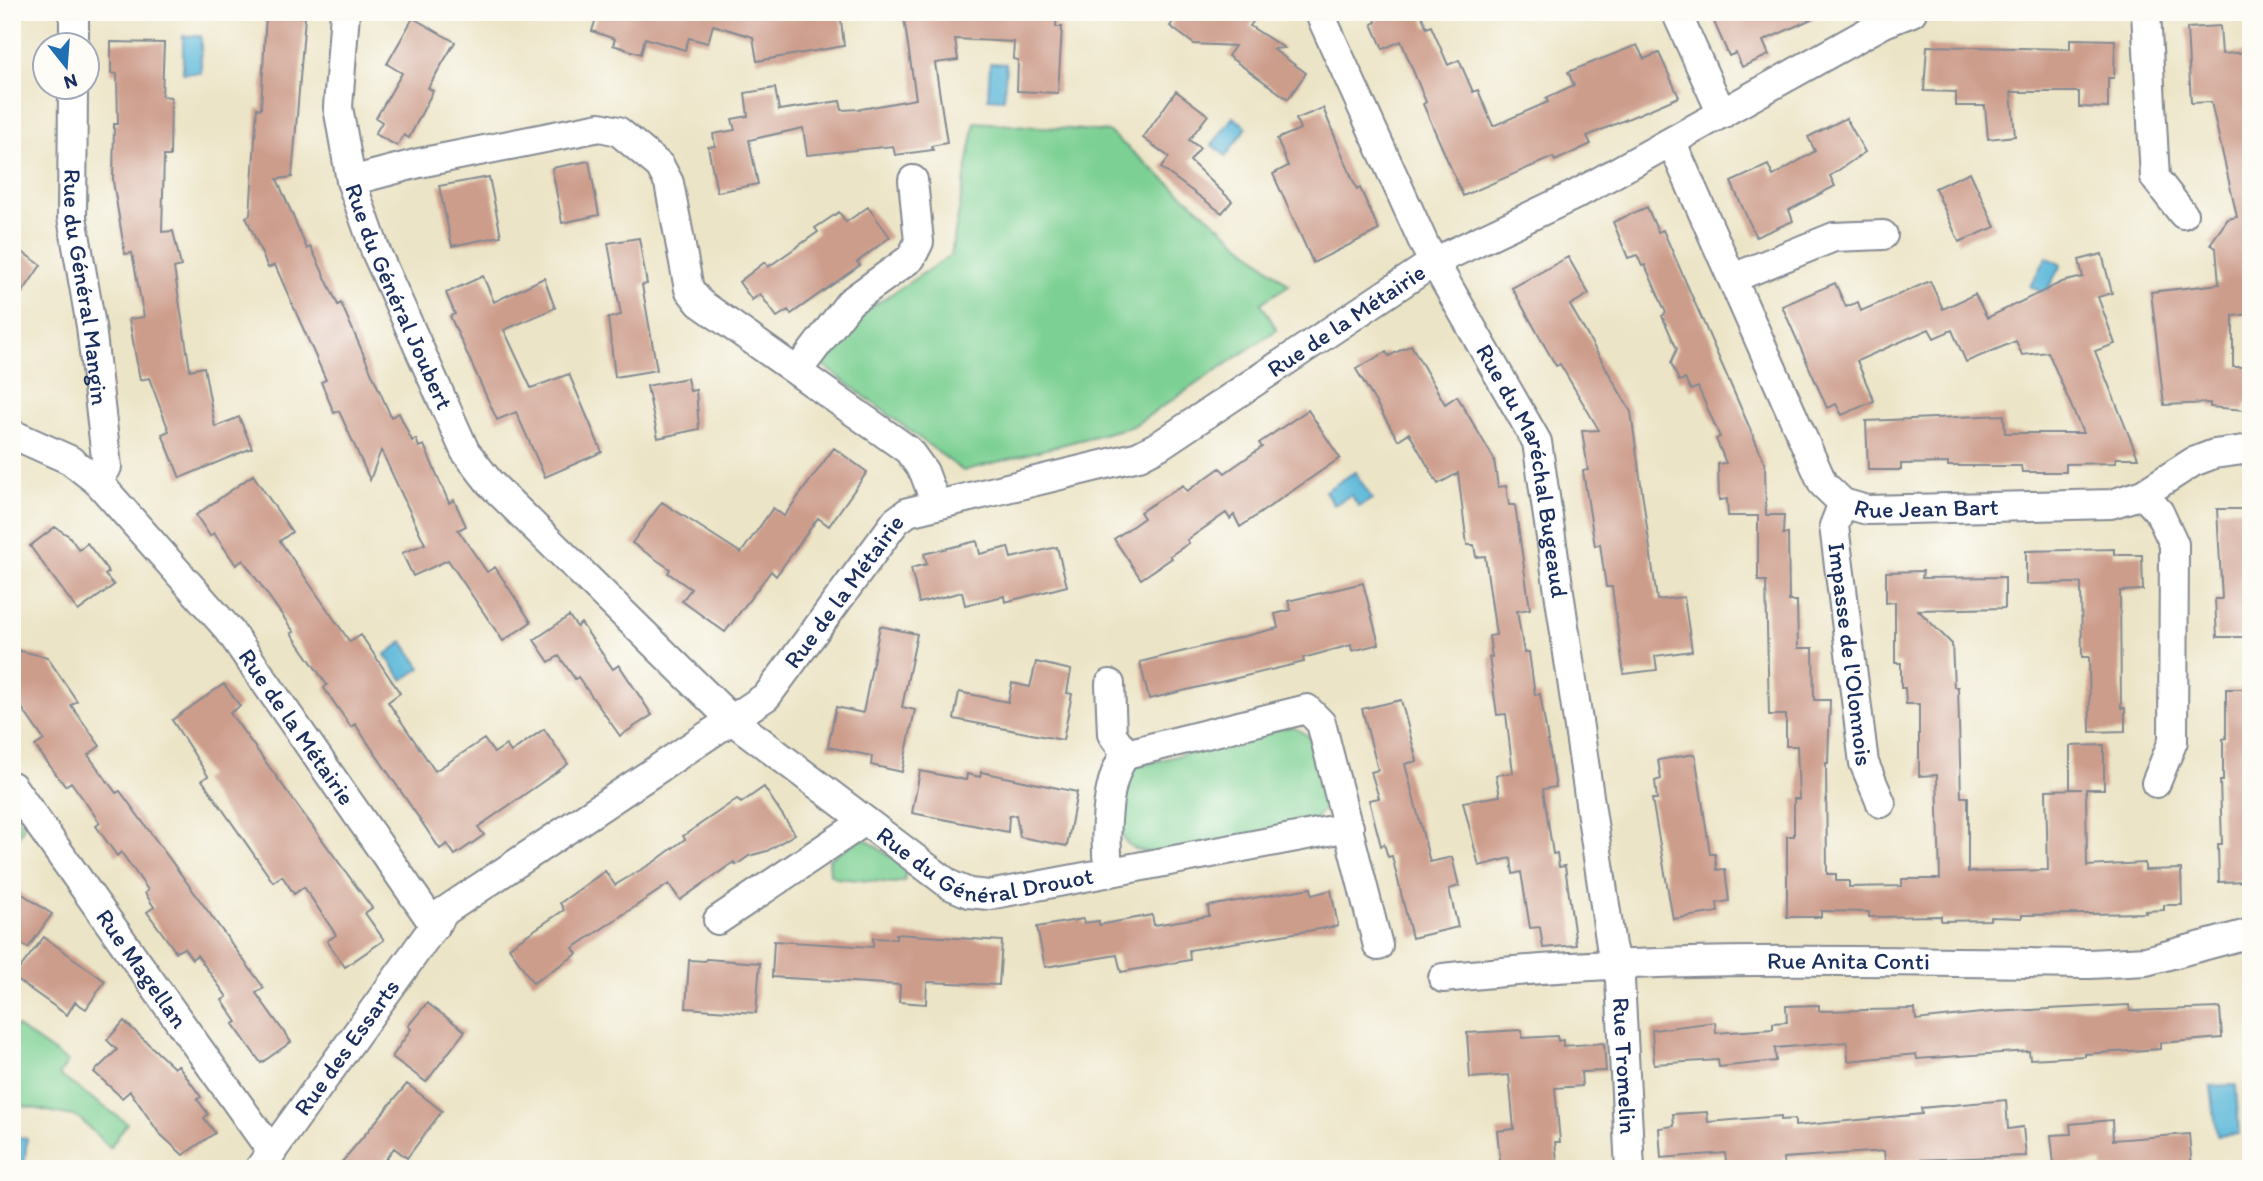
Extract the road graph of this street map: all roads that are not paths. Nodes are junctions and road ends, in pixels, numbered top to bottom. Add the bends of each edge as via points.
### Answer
1 (74, 12) edge
2 (345, 12) edge
3 (1319, 12) edge
4 (1676, 12) edge
5 (1912, 12) edge
6 (2146, 12) edge
7 (74, 32) edge
8 (73, 102) edge
9 (1721, 114) junction
10 (1672, 143) junction
11 (913, 180) dead end
12 (351, 181) junction
13 (2183, 214) dead end
14 (1883, 235) dead end
15 (1434, 262) junction
16 (1733, 278) junction
17 (798, 370) junction
18 (12, 434) edge
19 (2251, 449) edge
20 (98, 482) junction
21 (2143, 494) junction
22 (1843, 503) junction
23 (936, 504) junction
24 (1110, 684) dead end
25 (732, 720) junction
26 (1126, 754) junction
27 (2156, 783) dead end
28 (12, 786) edge
29 (1881, 803) dead end
30 (865, 821) junction
31 (1349, 827) junction
32 (1110, 872) junction
33 (718, 920) dead end
34 (435, 926) junction
35 (2251, 933) edge
36 (1378, 946) dead end
37 (1616, 963) junction
38 (1443, 978) dead end
39 (265, 1161) edge
40 (1630, 1169) edge

1 - 7 street
2 - 12 street via 338,107
3 - 15 street, Rue du Maréchal Bugeaud
4 - 9 street
5 - 9 street, Rue de la Métairie
6 - 13 street via 2155,178
8 - 20 street, Rue du Général Mangin via 72,217 91,326 107,467
9 - 10 street, Rue de la Métairie
10 - 15 street, Rue de la Métairie
10 - 16 street, Rue Jean Bart
11 - 17 street via 919,242 911,258 850,302
12 - 17 street, Rue du Général Joubert via 600,127 618,131 660,166 669,183 689,289 700,303
12 - 25 street, Rue du Général Joubert via 376,253 465,451 490,483
14 - 16 street via 1834,237
15 - 23 street, Rue de la Métairie via 1139,456
15 - 37 street, Rue du Maréchal Bugeaud via 1537,443
16 - 22 street, Rue Jean Bart via 1824,484
17 - 23 street, Rue du Général Joubert via 908,450 924,472
18 - 20 street, Rue de la Métairie via 70,460
19 - 21 street, Rue Jean Bart via 2204,458
20 - 34 street, Rue de la Métairie via 229,630
21 - 22 street, Rue Jean Bart via 2111,504 1867,510
21 - 27 street via 2159,512 2174,544 2173,741
22 - 29 street, Impasse de l'Olonnois via 1834,526 1862,750
23 - 25 street, Rue de la Métairie via 908,512 896,521 767,696
24 - 26 street via 1112,734
25 - 30 street, Rue du Général Drouot
25 - 34 street, Rue de la Métairie via 445,911
26 - 31 street via 1307,709 1321,723
26 - 32 street, Rue du Général Drouot via 1116,766 1104,841
28 - 39 street, Rue Magellan
30 - 32 street, Rue du Général Drouot via 950,885 969,893 989,895
30 - 33 street, Rue du Général Drouot
31 - 32 street, Rue du Général Drouot
31 - 36 street
34 - 39 street, Rue des Essarts
35 - 37 street, Rue Anita Conti via 2146,961 2090,964
37 - 38 street, Rue Anita Conti
37 - 40 street, Rue Tromelin

